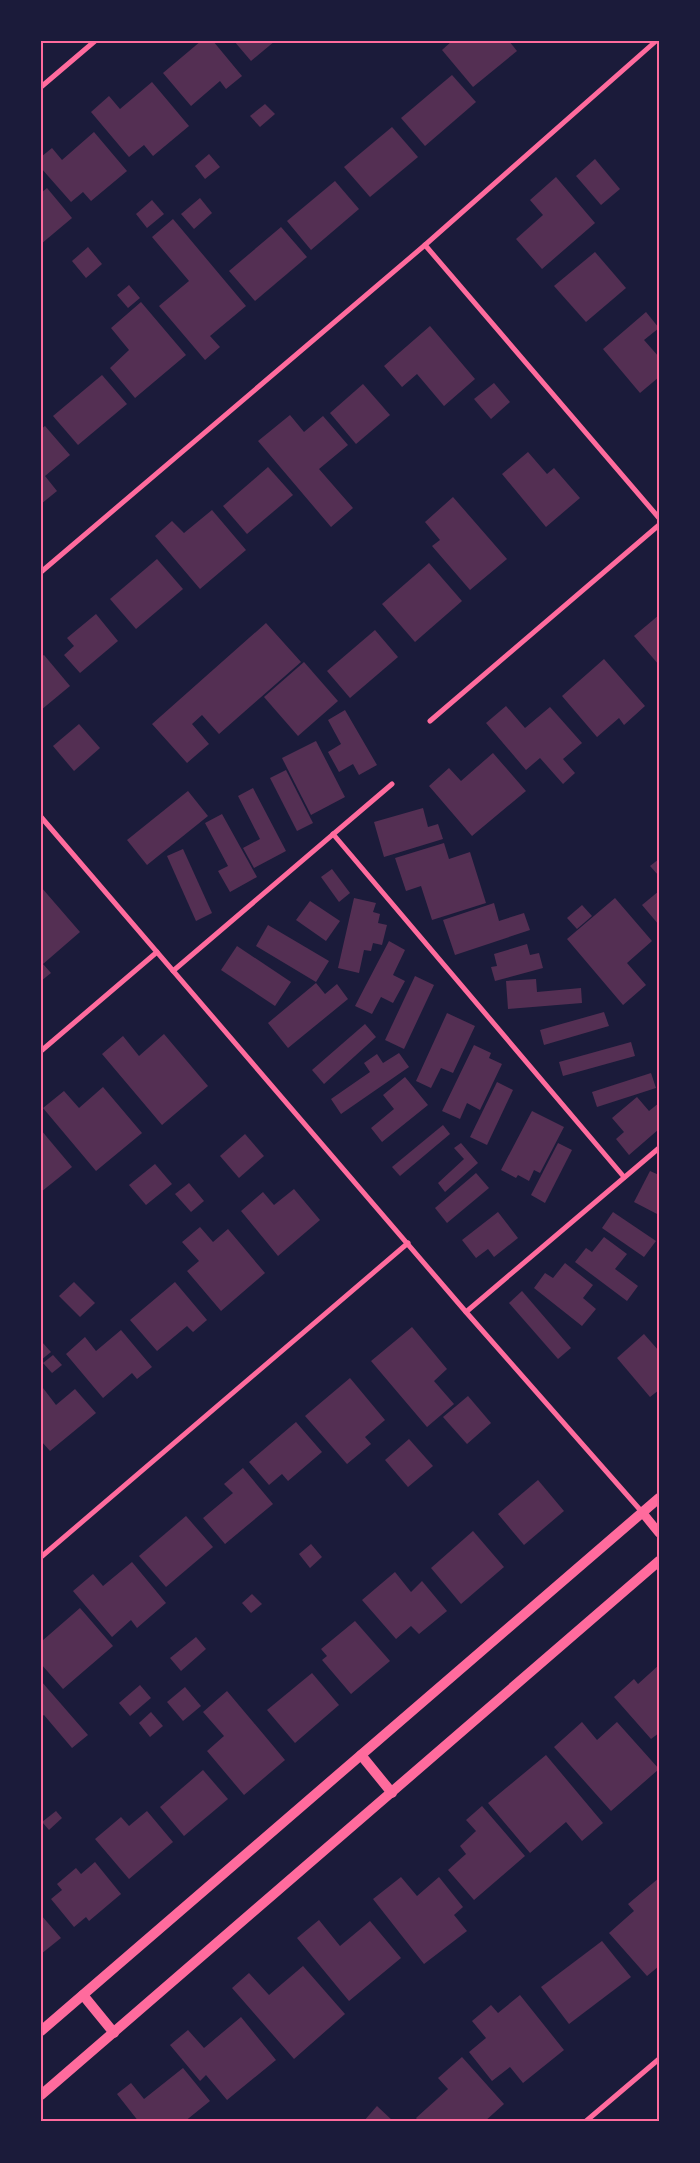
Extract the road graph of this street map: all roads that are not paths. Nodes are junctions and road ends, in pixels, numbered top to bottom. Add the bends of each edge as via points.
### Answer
1 (95, 41) edge
2 (656, 41) edge
3 (41, 87) edge
4 (425, 244) junction
5 (659, 518) edge
6 (659, 526) edge
7 (41, 572) edge
8 (430, 721) dead end
9 (392, 784) dead end
10 (41, 818) edge
11 (334, 834) junction
12 (157, 952) junction
13 (173, 971) junction
14 (41, 1051) edge
15 (659, 1148) edge
16 (624, 1177) junction
17 (408, 1244) junction
18 (466, 1312) junction
19 (659, 1498) edge
20 (642, 1512) junction
21 (659, 1532) edge
22 (41, 1557) edge
23 (659, 1561) edge
24 (361, 1755) junction
25 (392, 1793) junction
26 (83, 1995) junction
27 (41, 2032) edge
28 (114, 2033) junction
29 (659, 2059) edge
30 (41, 2095) edge
31 (585, 2122) edge

1 - 3 street
2 - 4 street
4 - 5 street
4 - 7 street
6 - 8 street
9 - 11 street
10 - 12 street
11 - 13 street
11 - 16 street
12 - 13 street
12 - 14 street
13 - 17 street
15 - 16 street
16 - 18 street
17 - 18 street
17 - 22 street
18 - 20 street
19 - 20 main road
20 - 21 street
20 - 24 main road
23 - 25 main road
24 - 25 main road
24 - 26 main road
25 - 28 main road
26 - 27 main road
26 - 28 main road
28 - 30 main road
29 - 31 street

